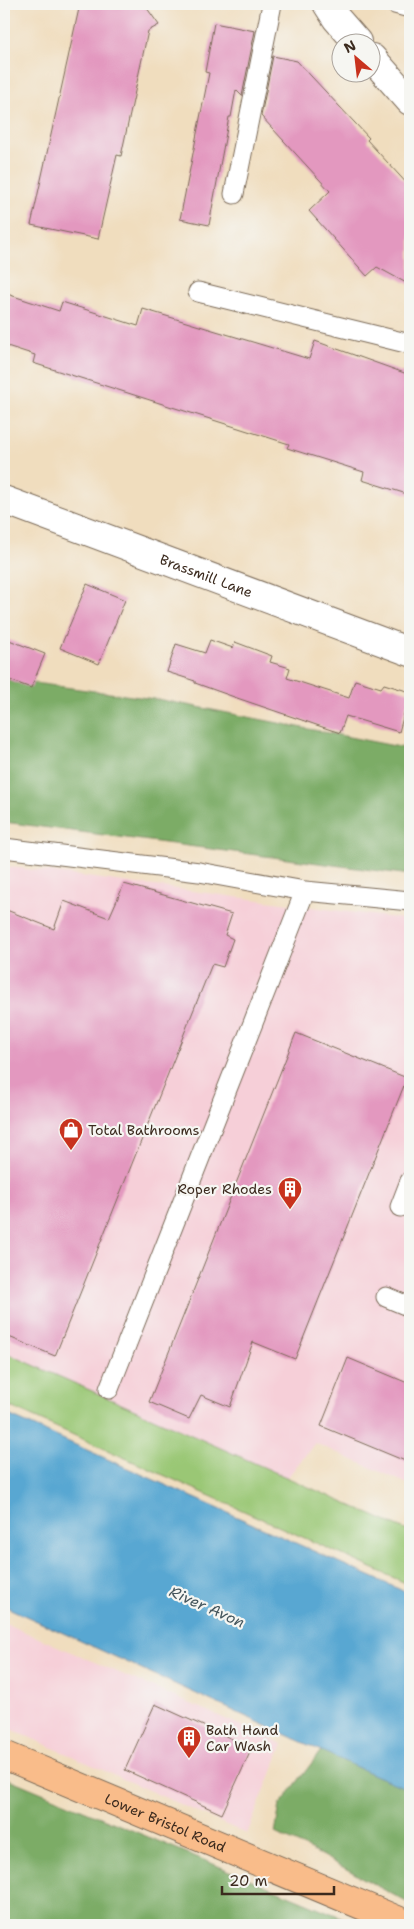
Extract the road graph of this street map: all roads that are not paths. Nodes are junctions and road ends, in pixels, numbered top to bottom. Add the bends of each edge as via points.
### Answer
1 (272, 4) edge
2 (327, 4) edge
3 (395, 4) edge
4 (410, 8) edge
5 (348, 32) edge
6 (382, 69) edge
7 (410, 101) edge
8 (234, 194) dead end
9 (198, 292) dead end
10 (410, 344) edge
11 (4, 500) edge
12 (410, 652) edge
13 (4, 848) edge
14 (305, 892) junction
15 (410, 901) edge
16 (410, 1181) edge
17 (400, 1207) dead end
18 (386, 1297) dead end
19 (410, 1307) edge
20 (109, 1389) dead end
21 (4, 1755) edge
22 (409, 1925) edge

1 - 8 lane
2 - 5 street
3 - 4 lane
6 - 7 street
9 - 10 lane
11 - 12 street, Brassmill Lane
13 - 14 lane via 199,872
14 - 15 lane
14 - 20 lane
16 - 17 lane
18 - 19 lane
21 - 22 highway, Lower Bristol Road

